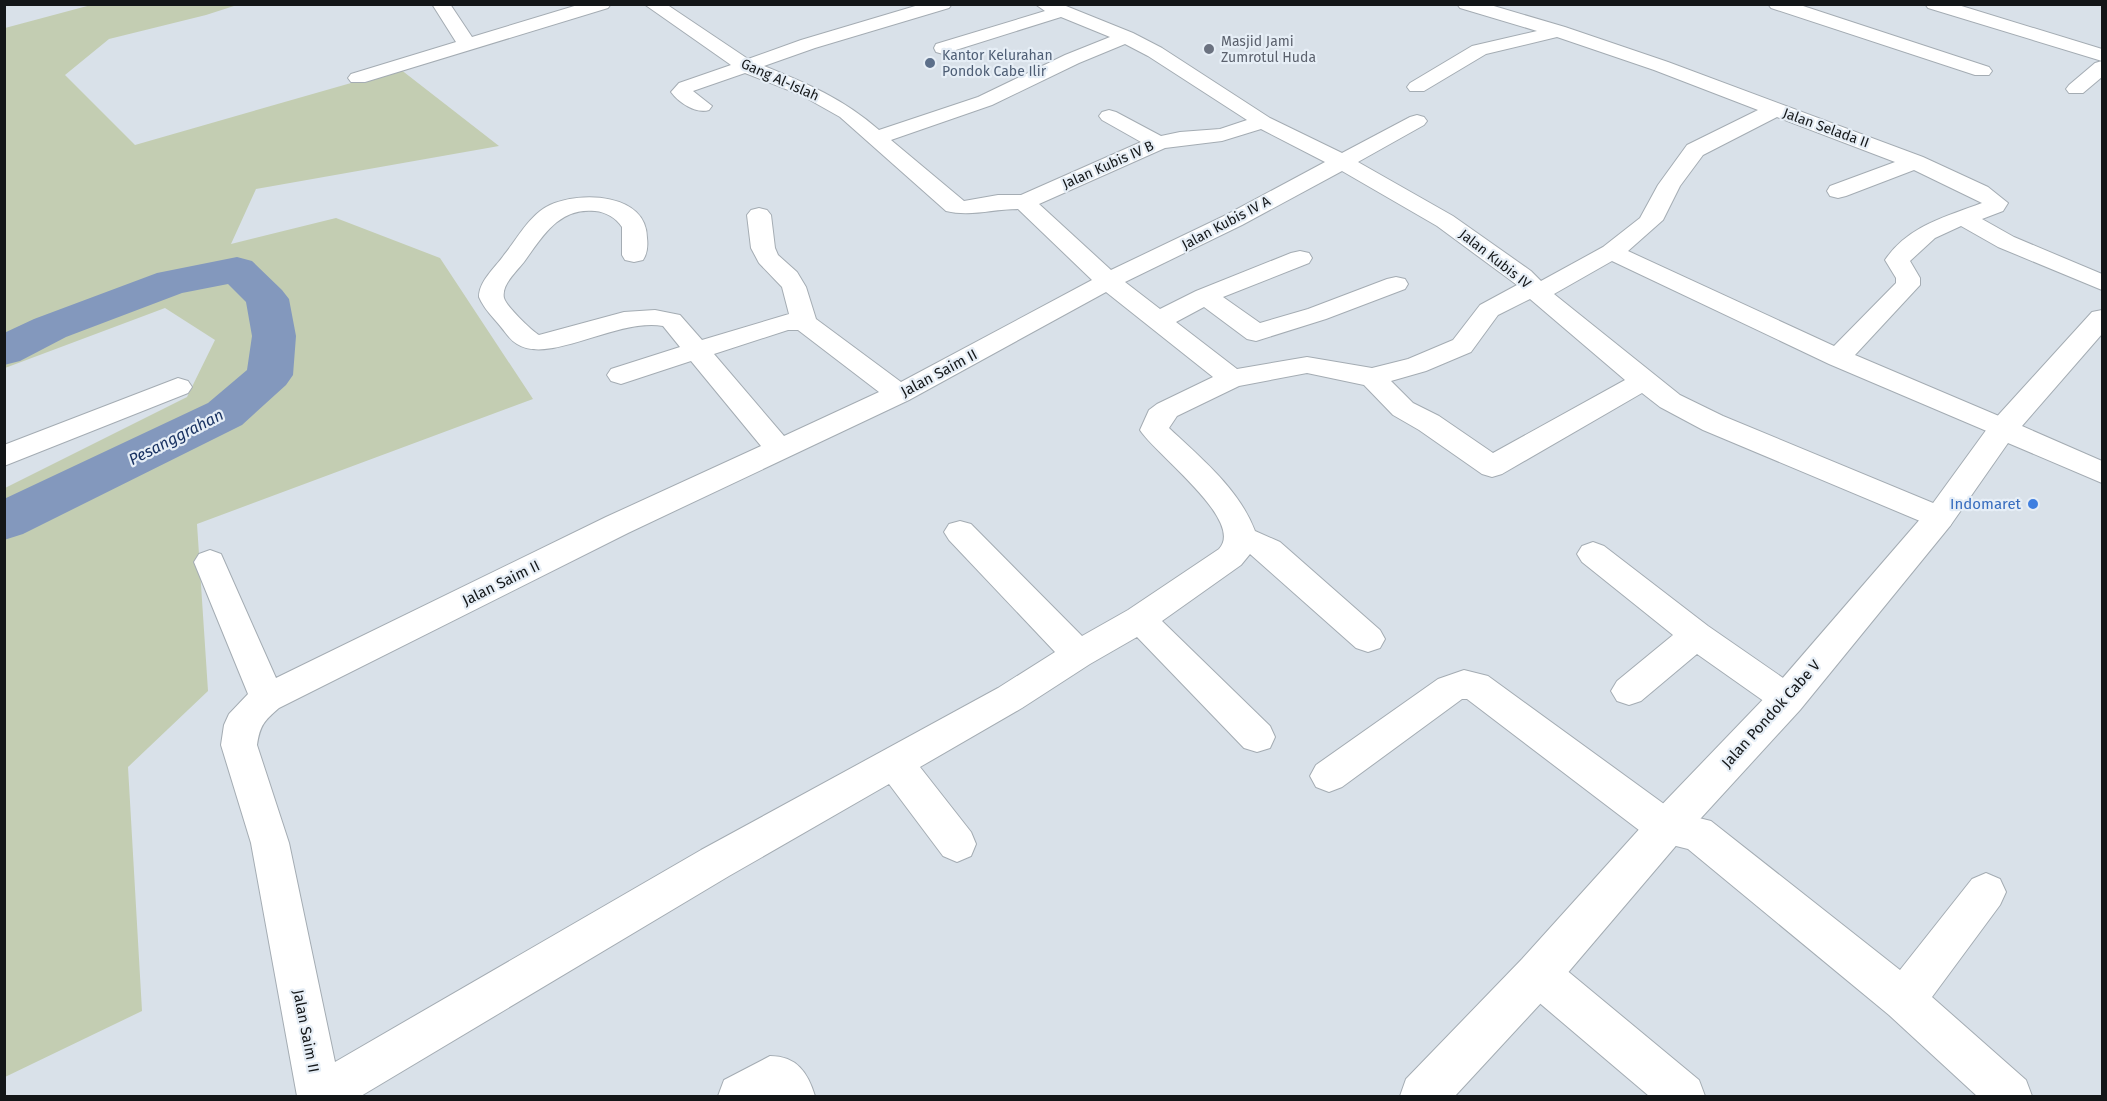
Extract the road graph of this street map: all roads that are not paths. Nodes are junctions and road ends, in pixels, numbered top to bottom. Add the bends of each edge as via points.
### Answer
1 (441, 4) edge
2 (602, 4) edge
3 (653, 4) edge
4 (874, 4) edge
5 (943, 4) edge
6 (1466, 4) edge
7 (1777, 4) edge
8 (1934, 4) edge
9 (1052, 8) edge
10 (894, 18) junction
11 (1558, 31) junction
12 (1126, 37) junction
13 (467, 44) junction
14 (943, 48) dead end
15 (2103, 55) edge
16 (746, 66) junction
17 (2103, 67) edge
18 (1982, 71) dead end
19 (358, 78) dead end
20 (1417, 87) dead end
21 (2076, 89) dead end
22 (702, 106) dead end
23 (1774, 110) junction
24 (1109, 116) dead end
25 (1417, 121) dead end
26 (1263, 122) junction
27 (875, 138) junction
28 (1158, 143) junction
29 (1341, 160) junction
30 (1915, 162) junction
31 (1838, 191) dead end
32 (1024, 202) junction
33 (759, 215) dead end
34 (1963, 218) junction
35 (1611, 252) junction
36 (634, 255) dead end
37 (1300, 258) dead end
38 (1108, 281) junction
39 (2103, 283) edge
40 (1396, 284) dead end
41 (1535, 290) junction
42 (1205, 296) junction
43 (2103, 318) edge
44 (1157, 321) junction
45 (804, 322) junction
46 (698, 352) junction
47 (1838, 358) junction
48 (621, 375) dead end
49 (1372, 377) junction
50 (1232, 379) junction
51 (1643, 381) junction
52 (178, 387) dead end
53 (899, 394) junction
54 (2002, 429) junction
55 (779, 448) junction
56 (4, 456) edge
57 (2103, 473) edge
58 (1939, 518) junction
59 (960, 531) dead end
60 (1240, 540) junction
61 (1593, 554) dead end
62 (210, 562) dead end
63 (1140, 619) junction
64 (1696, 635) junction
65 (1368, 639) dead end
66 (1078, 654) junction
67 (1629, 691) dead end
68 (267, 698) junction
69 (1787, 699) junction
70 (1257, 737) dead end
71 (894, 762) junction
72 (1329, 776) dead end
73 (1666, 828) junction
74 (957, 844) dead end
75 (1986, 892) dead end
76 (1538, 974) junction
77 (1904, 1000) junction
78 (319, 1096) edge
79 (740, 1096) edge
80 (793, 1096) edge
81 (1423, 1096) edge
82 (1683, 1096) edge
83 (2010, 1096) edge

1 - 13 street
2 - 13 street
3 - 16 street, Gang Al-Islah
4 - 10 street
5 - 10 street
6 - 11 street, Jalan Selada II
7 - 18 street
8 - 15 street
9 - 12 street, Jalan Kubis IV
9 - 14 street
10 - 16 street
11 - 20 street via 1479,50
11 - 23 street, Jalan Selada II
12 - 26 street, Jalan Kubis IV
12 - 27 street via 959,111
13 - 19 street
16 - 22 street via 683,90 683,94
16 - 27 street, Gang Al-Islah via 826,100 857,120
17 - 21 street
23 - 30 street, Jalan Selada II
23 - 35 street via 1695,150 1669,185 1655,215
24 - 28 street
25 - 29 street, Jalan Kubis IV A
26 - 28 street, Jalan Kubis IV B via 1222,135
26 - 29 street, Jalan Kubis IV
27 - 32 street, Gang Al-Islah via 954,206
28 - 32 street, Jalan Kubis IV B
29 - 38 street, Jalan Kubis IV A via 1234,220
29 - 41 street, Jalan Kubis IV via 1445,221 1522,276
30 - 31 street
30 - 34 street, Jalan Selada II via 1997,203
32 - 38 street
33 - 45 street via 763,248 794,287
34 - 39 street via 2006,242
34 - 47 street via 1919,236 1897,260 1908,285
35 - 41 street
35 - 47 street
36 - 46 street via 636,236 626,216 603,205 577,203 547,216 497,281 491,294 493,302 532,343 654,315 671,320
37 - 42 street
38 - 44 street
38 - 53 street, Jalan Saim II
40 - 42 street via 1256,333
41 - 49 street via 1490,310 1462,346 1417,365
41 - 51 street, Jalan Kubis IV
42 - 44 street
43 - 54 street, Jalan Pondok Cabe V
44 - 50 street
45 - 46 street via 792,321
45 - 53 street
46 - 48 street
46 - 55 street
47 - 54 street
49 - 50 street via 1307,365
49 - 51 street via 1403,408 1492,467
50 - 60 street via 1167,410 1154,430 1217,496 1234,518
51 - 58 street, Jalan Kubis IV via 1670,401 1713,423
52 - 56 street
53 - 55 street, Jalan Saim II
54 - 57 street
54 - 58 street, Jalan Pondok Cabe V
55 - 68 street, Jalan Saim II
58 - 69 street, Jalan Pondok Cabe V
59 - 66 street
60 - 63 street via 1230,557
60 - 65 street via 1269,550
61 - 64 street
62 - 68 street
63 - 66 street
63 - 70 street
64 - 67 street
64 - 69 street
66 - 71 street via 1010,698
68 - 78 street, Jalan Saim II via 242,725 238,745 270,843
69 - 73 street, Jalan Pondok Cabe V
71 - 74 street
71 - 78 street
72 - 73 street via 1450,688 1464,684 1487,693
73 - 76 street, Jalan Pondok Cabe V
73 - 77 street via 1697,833
75 - 77 street
76 - 81 street, Jalan Pondok Cabe V
76 - 82 street
77 - 83 street
79 - 80 street via 770,1078 780,1078

